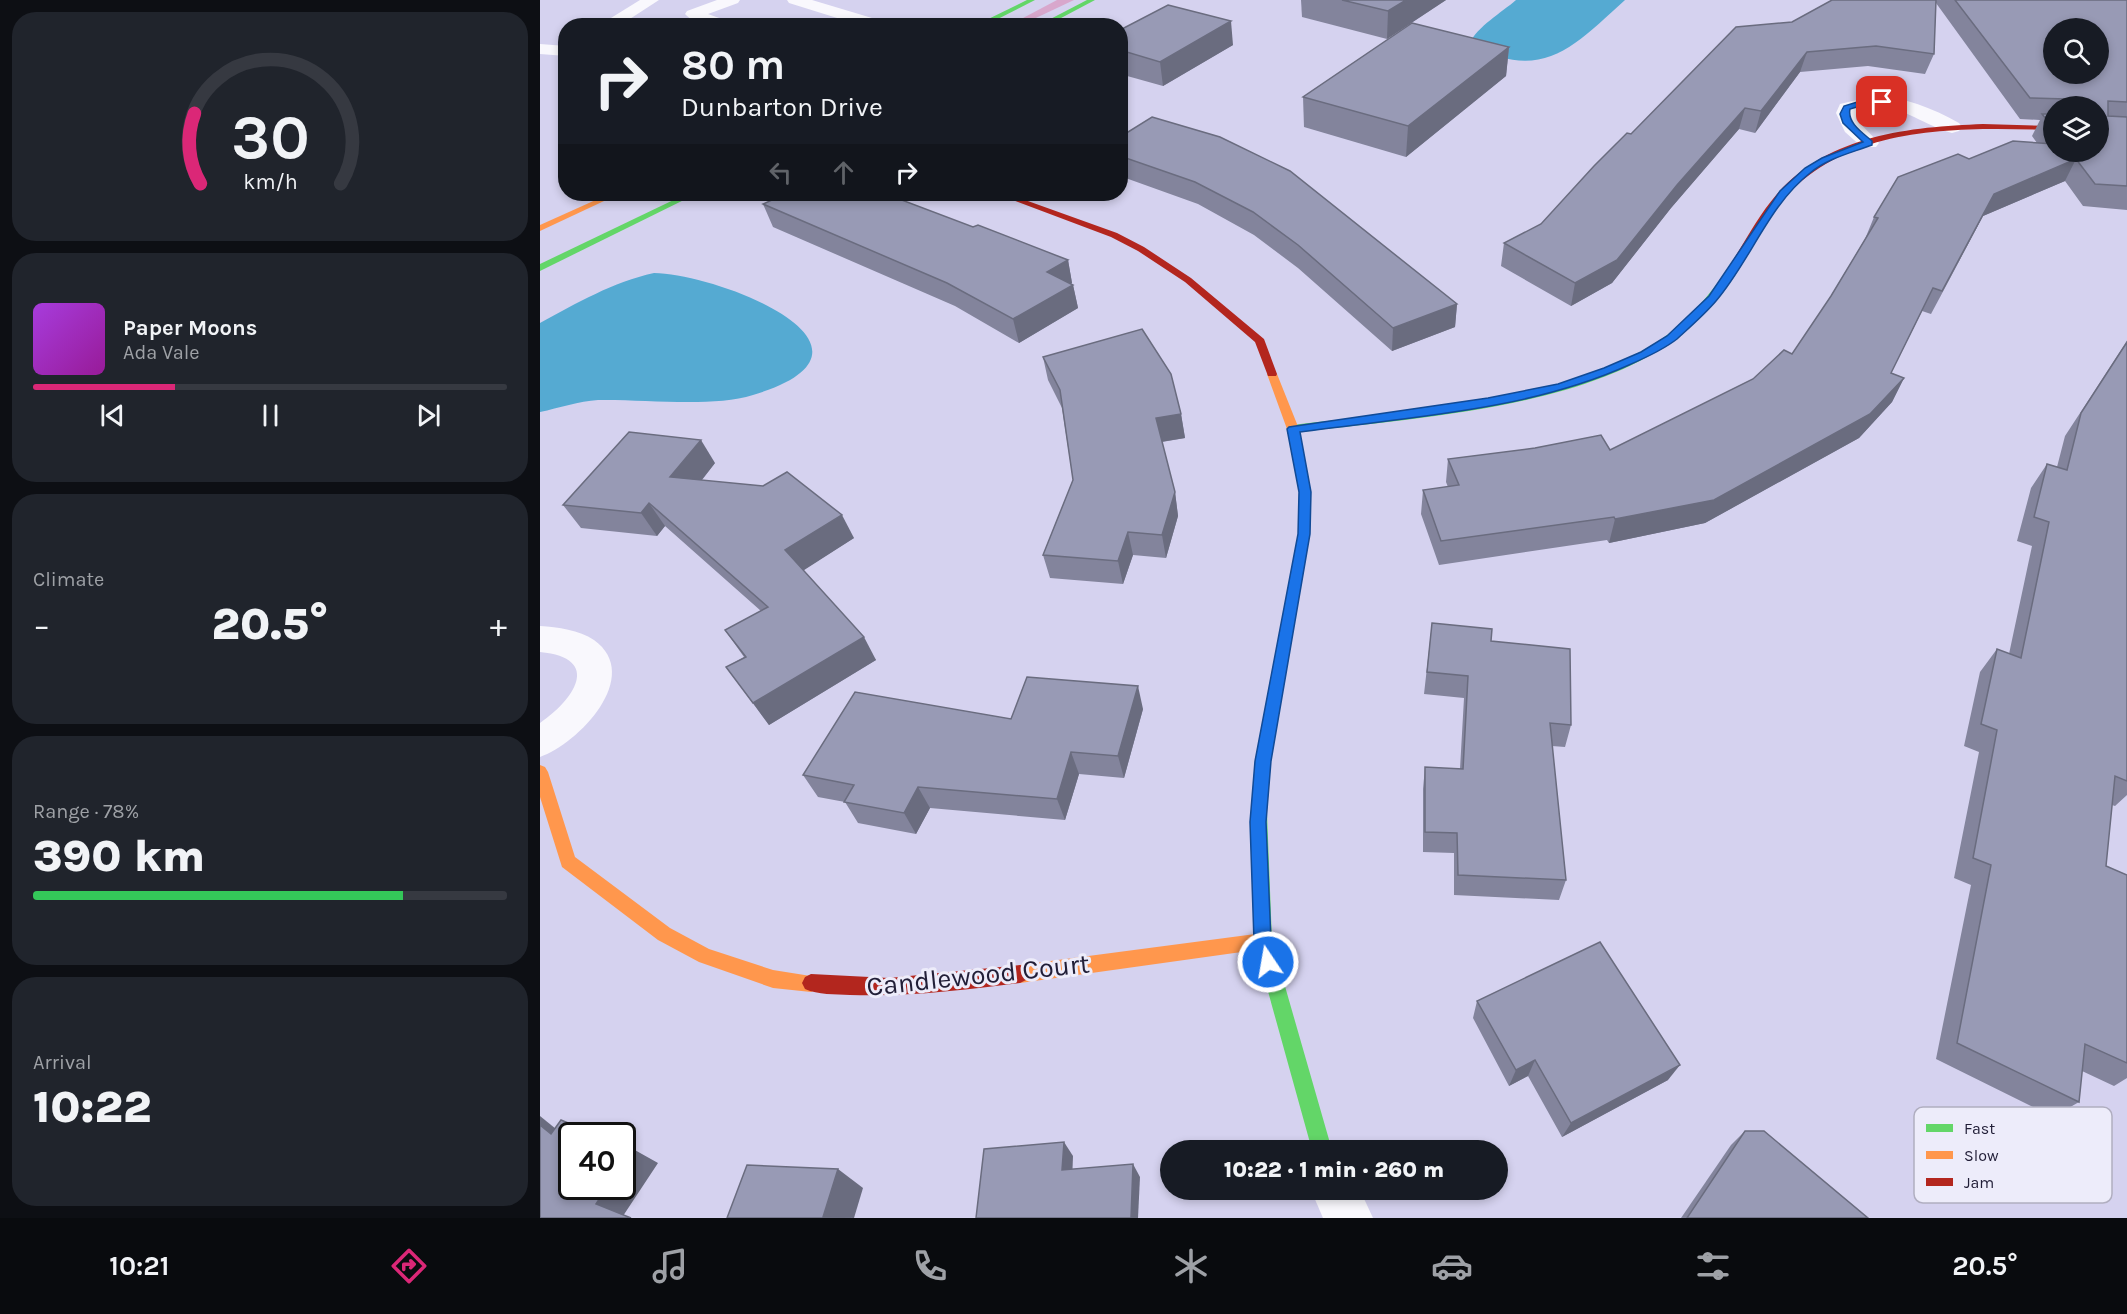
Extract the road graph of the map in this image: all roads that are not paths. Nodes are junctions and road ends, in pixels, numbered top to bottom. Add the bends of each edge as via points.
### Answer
1 (651, 0) edge
2 (732, 0) edge
3 (795, 0) edge
4 (1032, 0) edge
5 (1092, 0) edge
6 (620, 18) edge
7 (704, 18) edge
8 (856, 18) edge
9 (994, 18) edge
10 (1056, 18) edge
11 (540, 50) edge
12 (558, 50) edge
13 (1952, 127) junction
14 (2043, 128) edge
15 (1869, 143) junction
16 (600, 201) edge
17 (677, 201) edge
18 (1020, 201) edge
19 (540, 228) edge
20 (540, 267) edge
21 (1293, 429) junction
22 (540, 639) edge
23 (540, 742) edge
24 (540, 772) edge
25 (1263, 941) junction
26 (1319, 1140) edge
27 (1340, 1200) edge
28 (1348, 1218) edge

1 - 6 lane
2 - 7 lane via 693,14
3 - 8 lane
4 - 9 street
5 - 10 street
11 - 12 street
13 - 14 street
13 - 15 street
13 - 15 street via 1932,115 1900,105 1867,101 1847,108 1845,114 1846,121
15 - 21 street via 1825,159 1783,192 1713,298 1671,338 1645,354 1608,371 1551,389 1488,402
16 - 19 street
17 - 20 street
18 - 21 street via 1114,235 1188,280 1260,341
21 - 25 street via 1305,492 1304,534 1263,761 1258,822
22 - 23 street via 579,645 591,657 595,672 591,691 579,711
24 - 25 street, Candlewood Court via 568,862 664,934 705,956 773,979 850,988 961,982
25 - 26 street
27 - 28 street

